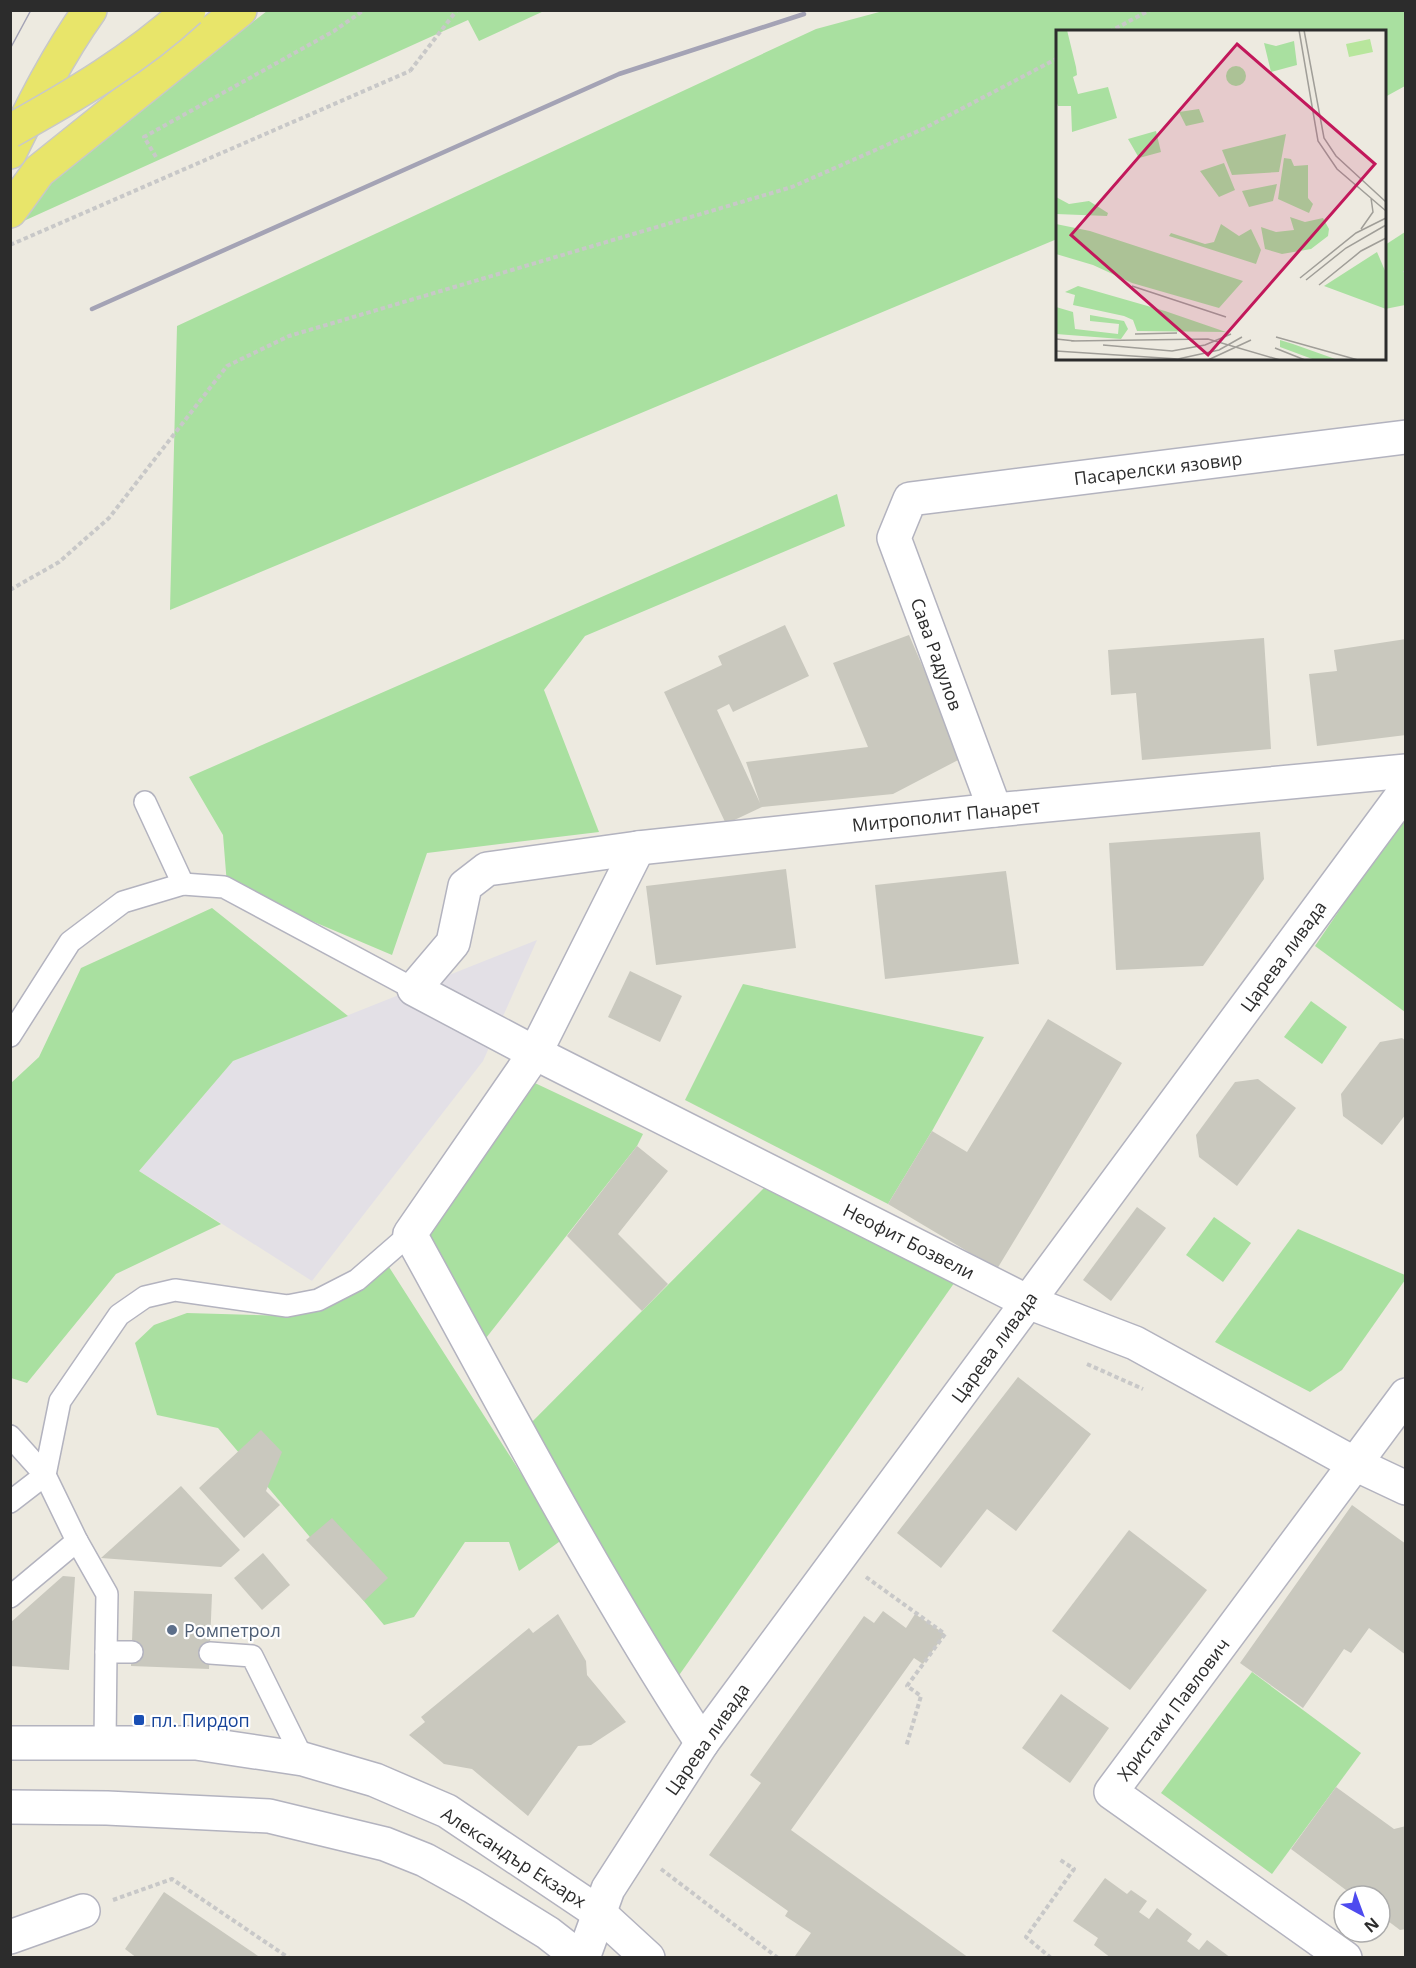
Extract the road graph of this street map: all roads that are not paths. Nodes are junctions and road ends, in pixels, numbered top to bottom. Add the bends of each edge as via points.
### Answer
1 (90, 10) edge
2 (189, 10) edge
3 (240, 10) edge
4 (10, 131) edge
5 (10, 152) edge
6 (10, 211) edge
7 (1406, 437) edge
8 (910, 499) joint
9 (1406, 771) edge
10 (1406, 790) edge
11 (145, 802) dead end
12 (995, 810) junction
13 (638, 848) junction
14 (183, 884) junction
15 (414, 989) junction
16 (10, 1036) edge
17 (535, 1053) junction
18 (410, 1234) junction
19 (1028, 1302) junction
20 (1406, 1395) edge
21 (10, 1437) edge
22 (1355, 1464) junction
23 (45, 1475) junction
24 (1406, 1488) edge
25 (10, 1502) edge
26 (77, 1541) junction
27 (10, 1597) edge
28 (106, 1652) junction
29 (132, 1652) dead end
30 (210, 1653) dead end
31 (10, 1743) edge
32 (105, 1743) junction
33 (702, 1743) junction
34 (303, 1759) junction
35 (10, 1807) edge
36 (83, 1911) road end
37 (599, 1913) junction
38 (10, 1937) edge
39 (581, 1958) edge
40 (648, 1958) edge
41 (1345, 1958) edge

1 - 5 main road via 70,38
2 - 4 main road, bridge via 82,91
3 - 6 main road via 39,171
7 - 8 street, Пасарелски язовир
8 - 12 street, Сава Радулов via 894,538
9 - 12 street, Митрополит Панарет
10 - 19 street, Царева ливада
11 - 14 lane
12 - 13 street, Митрополит Панарет
13 - 15 street, Митрополит Панарет via 487,869 465,886 453,943
13 - 17 street
14 - 15 lane via 224,887
14 - 16 lane via 123,902 70,942
15 - 17 street, Неофит Бозвели
17 - 18 street
17 - 19 street, Неофит Бозвели
18 - 23 lane via 357,1280 318,1300 287,1306 174,1290 145,1297 119,1315 60,1401
18 - 33 street via 578,1540
19 - 22 street, Неофит Бозвели via 1135,1343
19 - 33 street, Царева ливада
20 - 22 street, Христаки Павлович
21 - 23 lane
22 - 24 street, Неофит Бозвели
22 - 41 street, Христаки Павлович via 1111,1792
23 - 25 lane
23 - 26 lane
26 - 27 lane
26 - 28 lane via 107,1594
28 - 29 lane
28 - 32 lane
30 - 34 lane via 252,1656
31 - 32 street, Александър Екзарх
32 - 34 street, Александър Екзарх via 196,1743
33 - 37 street, Царева ливада via 608,1889
34 - 37 street, Александър Екзарх via 375,1780 447,1811
35 - 39 street via 269,1816 373,1841 425,1860 472,1886
36 - 38 street
37 - 39 street, Царева ливада
37 - 40 street, Александър Екзарх

